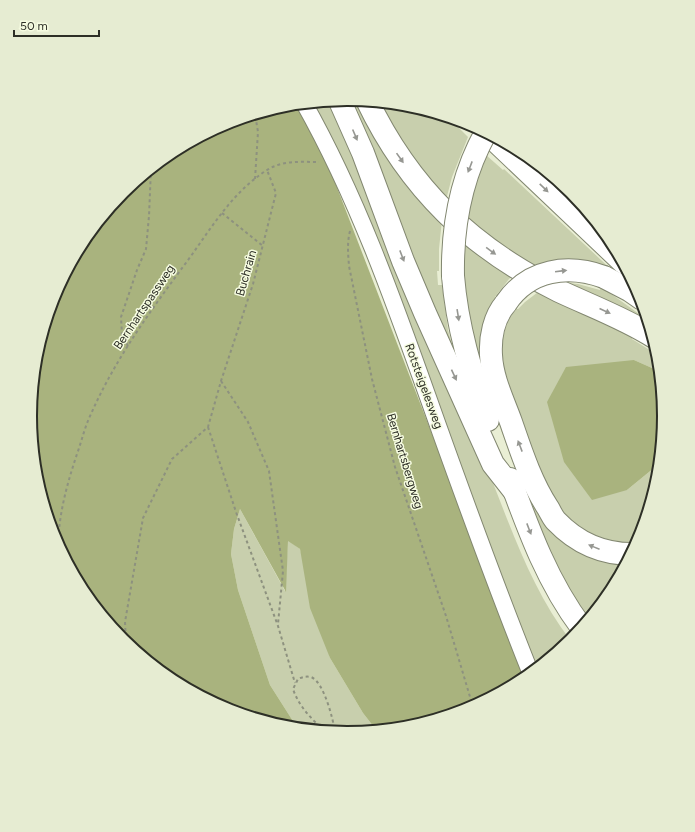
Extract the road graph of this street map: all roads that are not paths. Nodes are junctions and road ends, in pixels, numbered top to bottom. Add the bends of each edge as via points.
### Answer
1 (342, 106) edge
2 (370, 106) edge
3 (307, 108) edge
4 (484, 137) edge
5 (500, 146) edge
6 (609, 249) edge
7 (632, 292) edge
8 (646, 333) edge
9 (515, 492) junction
10 (626, 554) edge
11 (579, 623) edge
12 (529, 668) edge

1 -> 9 highway via 434,333 493,464
2 -> 8 highway via 389,142 414,177 441,208 478,241 524,273
3 - 12 lane, Rotsteigelesweg via 362,221
4 -> 9 highway, bridge via 461,195 454,236 453,276 467,358
5 -> 6 highway
10 -> 7 highway, bridge via 611,553 581,542 556,520 543,501 530,474 498,386 492,367 491,345 498,315 512,294 542,274 577,270 604,277
9 -> 11 highway via 543,564 563,602

